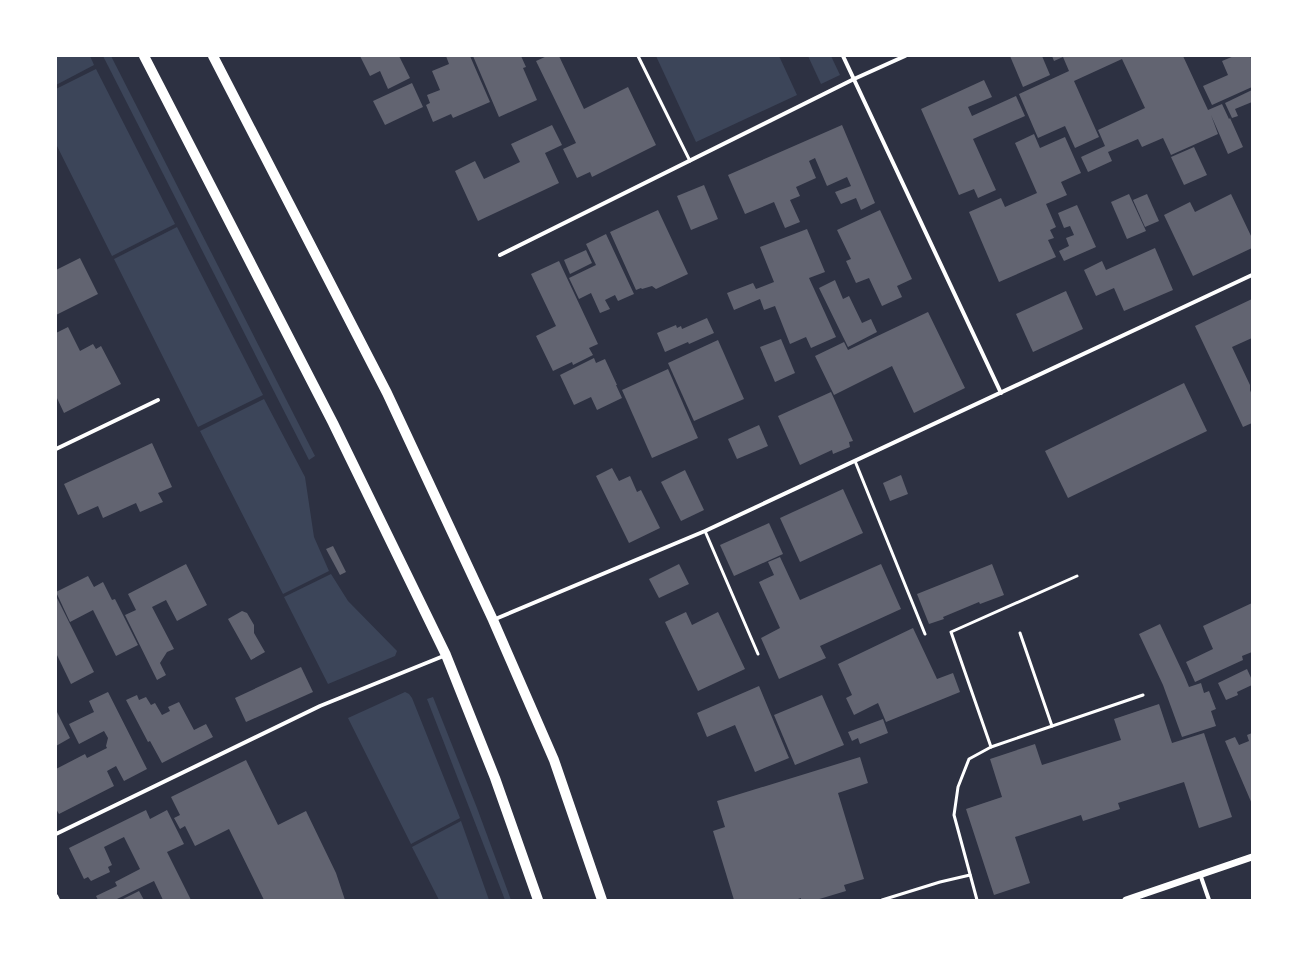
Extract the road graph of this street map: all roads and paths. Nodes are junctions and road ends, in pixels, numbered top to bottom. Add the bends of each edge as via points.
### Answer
1 (144, 56) edge
2 (213, 56) edge
3 (638, 56) edge
4 (843, 56) edge
5 (905, 56) edge
6 (854, 79) junction
7 (690, 161) junction
8 (500, 255) dead end
9 (1252, 275) edge
10 (1001, 393) junction
11 (158, 400) dead end
12 (56, 449) edge
13 (855, 461) junction
14 (705, 531) junction
15 (1077, 576) dead end
16 (493, 620) junction
17 (1020, 633) dead end
18 (925, 634) dead end
19 (758, 654) dead end
20 (446, 655) junction
21 (1143, 695) dead end
22 (1052, 726) junction
23 (991, 747) junction
24 (56, 834) edge
25 (1252, 857) edge
26 (1200, 874) junction
27 (970, 875) junction
28 (56, 896) edge
29 (58, 900) edge
30 (538, 900) edge
31 (602, 900) edge
32 (882, 900) edge
33 (977, 900) edge
34 (1126, 900) edge
35 (1209, 900) edge

1 - 20 main road via 333,423
2 - 16 main road via 387,393
3 - 7 lane
4 - 6 street
5 - 6 street
6 - 7 street
6 - 10 street
7 - 8 street
9 - 10 street
10 - 13 street
11 - 12 street
13 - 14 street
13 - 18 lane
14 - 16 street
14 - 19 lane
15 - 23 lane via 951,632
16 - 31 main road via 554,760
17 - 22 lane
20 - 24 street via 320,706
20 - 30 main road via 495,778
21 - 22 lane
22 - 23 lane
23 - 27 lane via 968,759 958,788 954,815
25 - 26 street
26 - 34 street
26 - 35 street
27 - 32 lane
27 - 33 lane
28 - 29 street

